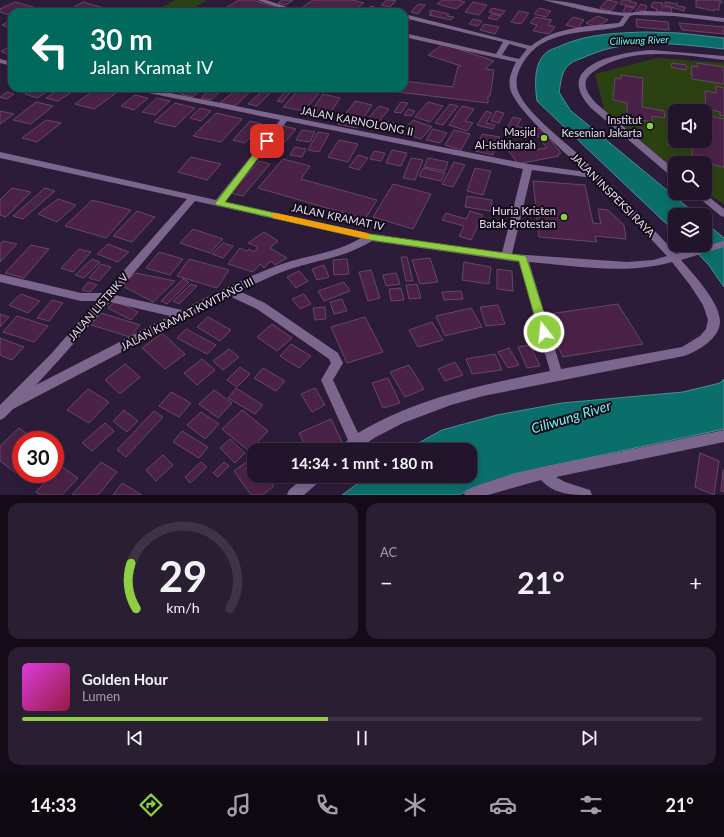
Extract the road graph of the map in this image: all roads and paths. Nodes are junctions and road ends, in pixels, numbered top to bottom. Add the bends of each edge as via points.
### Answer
1 (260, 0) edge
2 (546, 0) edge
3 (286, 8) edge
4 (627, 15) junction
5 (408, 17) edge
6 (724, 20) edge
7 (408, 36) edge
8 (507, 41) junction
9 (532, 48) junction
10 (498, 56) junction
11 (724, 58) edge
12 (520, 61) junction
13 (154, 92) edge
14 (284, 118) junction
15 (0, 155) edge
16 (528, 167) junction
17 (668, 169) edge
18 (595, 176) junction
19 (194, 198) junction
20 (707, 200) edge
21 (220, 203) junction
22 (724, 214) edge
23 (370, 237) junction
24 (724, 244) edge
25 (506, 257) junction
26 (681, 257) junction
27 (523, 258) junction
28 (0, 278) edge
29 (229, 291) junction
30 (108, 297) junction
31 (183, 315) junction
32 (557, 375) junction
33 (9, 405) junction
34 (0, 414) edge
35 (724, 436) edge
36 (350, 443) edge
37 (356, 443) edge
38 (543, 472) junction
39 (307, 483) edge
40 (294, 495) edge
41 (471, 495) edge
42 (585, 495) edge

1 - 3 street
2 - 4 street
4 - 6 street via 649,13
4 - 9 street, JALAN INSPEKSI RAYA via 621,25 563,34
5 - 8 street
7 - 10 street
8 - 9 street
8 - 10 street
9 - 12 street, JALAN INSPEKSI RAYA
10 - 12 street
11 - 17 street via 671,53 626,55 593,67 581,81 583,93 594,106
12 - 18 street, JALAN INSPEKSI RAYA via 513,77 514,91 528,111
13 - 14 street
14 - 16 street, JALAN KARNOLONG II
14 - 21 street, JALAN KARNOLONG II
15 - 19 street, JALAN KRAMAT IV
16 - 18 street, JALAN KARNOLONG II
16 - 25 street
18 - 26 street, JALAN INSPEKSI RAYA
19 - 21 street, JALAN KRAMAT IV
19 - 30 street, JALAN LISTRIK V
20 - 22 street
21 - 23 street, JALAN KRAMAT IV
23 - 25 street, JALAN KRAMAT IV
23 - 29 street, JALAN KRAMAT KWITANG III via 354,247 285,267
24 - 26 street, JALAN KRAMAT IV
25 - 27 street, JALAN KRAMAT IV
26 - 27 street, JALAN KRAMAT IV via 653,264 627,266
26 - 32 street, JALAN INSPEKSI RAYA via 711,307 714,320 710,332 700,343 684,351 660,357
27 - 32 street
28 - 30 street via 81,297
29 - 31 street, JALAN KRAMAT KWITANG III
29 - 36 street via 261,306 334,356 337,363 327,380
30 - 31 street
30 - 33 street, JALAN LISTRIK V
31 - 33 street, JALAN KRAMAT KWITANG III
32 - 37 street, JALAN INSPEKSI RAYA via 481,390 432,406 390,422
33 - 34 street, JALAN LISTRIK V
35 - 38 street via 659,451
38 - 41 street
38 - 42 street via 556,486
39 - 40 street

